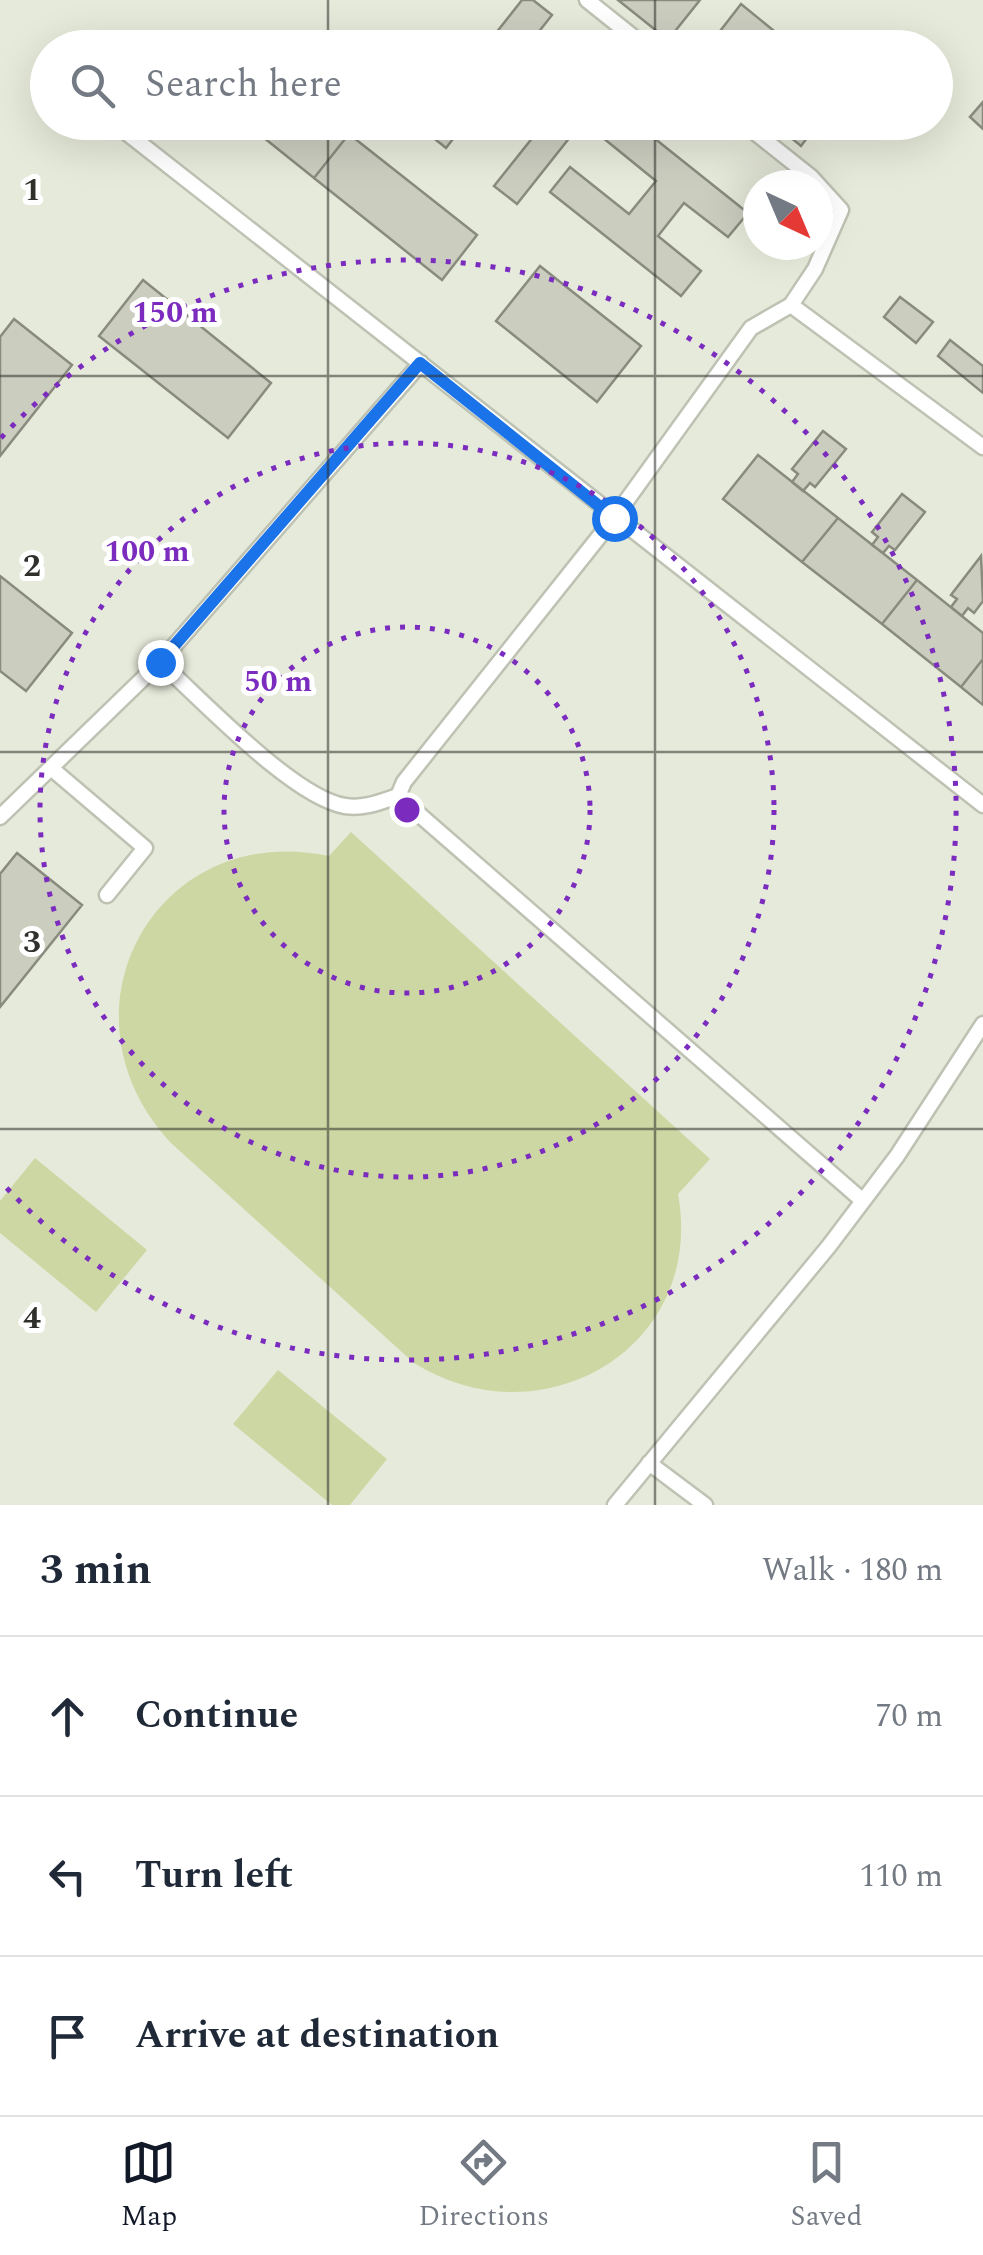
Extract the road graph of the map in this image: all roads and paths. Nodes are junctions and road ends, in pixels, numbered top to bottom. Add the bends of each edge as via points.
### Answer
1 (587, 0) edge
2 (624, 30) edge
3 (136, 140) edge
4 (765, 140) edge
5 (791, 305) junction
6 (420, 363) junction
7 (983, 447) edge
8 (614, 518) junction
9 (160, 662) junction
10 (51, 768) junction
11 (398, 796) junction
12 (983, 805) edge
13 (0, 818) edge
14 (108, 896) dead end
15 (983, 1024) edge
16 (863, 1201) junction
17 (650, 1463) junction
18 (616, 1505) edge
19 (706, 1505) edge

1 - 2 lane
3 - 6 lane
4 - 5 lane via 841,210
5 - 7 lane
5 - 8 lane via 752,328
6 - 8 lane
6 - 9 lane
8 - 11 lane
8 - 12 lane
9 - 10 lane
9 - 11 lane via 313,794 366,807
10 - 13 lane
10 - 14 lane via 146,848
11 - 16 lane
15 - 16 lane
16 - 17 lane
17 - 18 lane
17 - 19 lane

